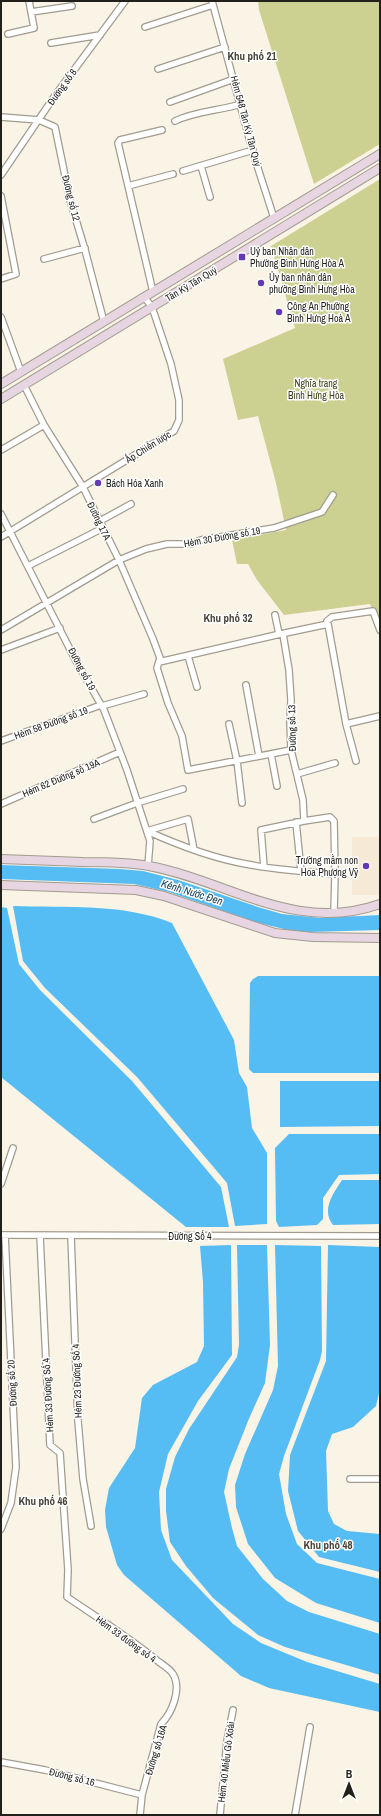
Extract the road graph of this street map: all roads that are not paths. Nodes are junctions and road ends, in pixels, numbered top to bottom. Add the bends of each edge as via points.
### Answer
1 (29, 1) edge
2 (125, 1) edge
3 (212, 3) edge
4 (72, 6) dead end
5 (31, 12) junction
6 (145, 27) dead end
7 (8, 34) dead end
8 (100, 35) junction
9 (51, 43) dead end
10 (225, 47) junction
11 (158, 69) dead end
12 (234, 79) junction
13 (170, 102) dead end
14 (241, 104) junction
15 (1, 117) edge
16 (39, 120) junction
17 (175, 121) dead end
18 (162, 130) dead end
19 (253, 150) junction
20 (380, 154) edge
21 (1, 163) edge
22 (8, 164) junction
23 (200, 166) junction
24 (380, 168) edge
25 (182, 171) dead end
26 (173, 174) dead end
27 (1, 175) edge
28 (128, 186) junction
29 (1, 196) edge
30 (210, 197) dead end
31 (274, 218) junction
32 (84, 248) junction
33 (44, 259) dead end
34 (1, 279) edge
35 (153, 292) junction
36 (144, 297) junction
37 (152, 307) junction
38 (1, 316) edge
39 (104, 322) junction
40 (21, 372) junction
41 (1, 384) edge
42 (24, 385) junction
43 (1, 399) edge
44 (44, 425) junction
45 (1, 450) edge
46 (83, 487) junction
47 (333, 495) dead end
48 (131, 504) dead end
49 (1, 514) edge
50 (100, 522) junction
51 (103, 528) junction
52 (10, 532) junction
53 (1, 537) edge
54 (119, 560) junction
55 (28, 566) junction
56 (48, 604) junction
57 (275, 615) dead end
58 (328, 624) junction
59 (60, 628) junction
60 (1, 630) edge
61 (380, 630) edge
62 (281, 634) junction
63 (1, 650) edge
64 (188, 656) junction
65 (159, 662) junction
66 (246, 686) dead end
67 (197, 687) dead end
68 (144, 694) dead end
69 (101, 706) junction
70 (380, 716) edge
71 (229, 724) dead end
72 (346, 724) junction
73 (1, 742) edge
74 (291, 750) junction
75 (120, 752) junction
76 (271, 754) junction
77 (259, 756) junction
78 (237, 761) junction
79 (356, 761) dead end
80 (335, 763) dead end
81 (297, 774) junction
82 (277, 786) dead end
83 (183, 789) dead end
84 (138, 802) junction
85 (242, 803) dead end
86 (1, 804) edge
87 (94, 819) dead end
88 (304, 821) junction
89 (296, 822) junction
90 (147, 831) junction
91 (194, 850) junction
92 (1, 859) edge
93 (148, 866) junction
94 (264, 867) junction
95 (301, 872) junction
96 (335, 874) junction
97 (1, 884) edge
98 (380, 904) edge
99 (334, 912) junction
100 (380, 938) edge
101 (13, 1148) dead end
102 (1, 1184) edge
103 (3, 1235) edge
104 (40, 1236) junction
105 (72, 1236) junction
106 (380, 1236) edge
107 (350, 1479) dead end
108 (380, 1479) edge
109 (91, 1526) dead end
110 (1, 1529) edge
111 (67, 1597) joint
112 (176, 1687) joint
113 (233, 1710) dead end
114 (310, 1727) dead end
115 (1, 1762) edge
116 (142, 1795) junction
117 (140, 1815) edge
118 (220, 1815) edge
119 (295, 1815) edge

1 - 5 street
2 - 8 street, Đường số 8
3 - 6 street
3 - 10 street, Hẻm 548 Tân Kỳ Tân Quý
4 - 5 street
5 - 7 street via 34,28
8 - 9 street
8 - 16 street, Đường số 8
10 - 11 street
10 - 12 street, Hẻm 548 Tân Kỳ Tân Quý
12 - 13 street
12 - 14 street, Hẻm 548 Tân Kỳ Tân Quý
14 - 17 street via 221,110 202,111
14 - 19 street, Hẻm 548 Tân Kỳ Tân Quý
15 - 16 street, Đường số 12
16 - 22 street, Đường số 8
16 - 32 street, Đường số 12 via 55,127 70,200
18 - 28 street via 118,141
19 - 23 street
19 - 31 street, Hẻm 548 Tân Kỳ Tân Quý
20 - 31 main road, Tân Kỳ Tân Quý
21 - 22 street
22 - 27 street, Đường số 8
23 - 25 street
23 - 30 street
24 - 37 main road, Tân Kỳ Tân Quý
26 - 28 street
28 - 35 street
29 - 34 street via 16,274
31 - 35 main road, Tân Kỳ Tân Quý
32 - 33 street
32 - 39 street, Đường số 12
35 - 36 main road, Tân Kỳ Tân Quý
36 - 37 street, Ấp Chiến lược
36 - 39 main road, Tân Kỳ Tân Quý
37 - 42 main road, Tân Kỳ Tân Quý
37 - 46 street, Ấp Chiến lược via 171,364 179,400 179,420 174,431
38 - 40 street
39 - 40 main road, Tân Kỳ Tân Quý
40 - 41 main road, Tân Kỳ Tân Quý
42 - 43 main road, Tân Kỳ Tân Quý
42 - 44 street, Đường 17A
44 - 45 street
44 - 46 street, Đường 17A
46 - 50 street, Đường 17A
46 - 52 street, Ấp Chiến lược
47 - 54 street, Hẻm 30 Đường số 19 via 322,512 274,528 201,540 191,544 167,544 146,548
48 - 50 street
49 - 52 street, Đường số 19
50 - 51 street, Đường 17A
51 - 54 street, Đường 17A
51 - 55 street
52 - 53 street, Ấp Chiến lược
52 - 55 street, Đường số 19
54 - 56 street, Hẻm 30 Đường số 19
54 - 65 street, Đường 17A via 153,639
55 - 56 street, Đường số 19
56 - 59 street, Đường số 19
56 - 60 street, Hẻm 30 Đường số 19
57 - 62 street, Đường số 13
58 - 61 street via 327,621 332,618 372,611
58 - 62 street
58 - 72 street
59 - 63 street
59 - 69 street, Đường số 19
62 - 64 street
62 - 74 street, Đường số 13 via 286,646 291,693
64 - 65 street
64 - 67 street
65 - 78 street, Đường 17A via 157,668 182,736 188,770
66 - 77 street
68 - 69 street, Hẻm 58 Đường số 19
69 - 73 street, Hẻm 58 Đường số 19
69 - 75 street, Đường số 19
70 - 72 street
71 - 78 street
72 - 79 street
74 - 76 street
74 - 81 street, Đường số 13
75 - 84 street, Đường số 19
75 - 86 street, Hẻm 62 Đường số 19A
76 - 77 street
76 - 82 street
77 - 78 street
78 - 85 street
80 - 81 street
81 - 88 street, Đường số 13 via 303,800
83 - 84 street
84 - 87 street
84 - 90 street, Đường số 19
88 - 89 street
88 - 96 street via 330,817 334,821
89 - 94 street via 261,830
89 - 95 street
90 - 91 street
90 - 91 street via 188,819
90 - 93 street, Đường số 19 via 150,841
91 - 94 street
92 - 93 main road
93 - 99 main road via 275,907
94 - 95 street
95 - 96 street
96 - 99 street
97 - 100 main road via 136,890 164,896 275,933 313,937
98 - 99 main road via 358,910
101 - 102 street
103 - 104 street, Đường Số 4
103 - 110 street, Đường số 20 via 16,1467 11,1503
104 - 105 street, Đường Số 4
104 - 111 street, Hẻm 33 Đường Số 4 via 50,1445 60,1453 68,1570
105 - 106 street, Đường Số 4
105 - 109 street, Hẻm 23 Đường Số 4 via 78,1421 82,1479
107 - 108 street
111 - 112 street, Hẻm 33 đường số 4 via 146,1651 173,1674
112 - 116 street, Đường số 16A via 175,1699 161,1724
113 - 118 street, Hẻm 40 Miếu Gò Xoài via 227,1741
114 - 119 street
115 - 116 street, Đường số 16 via 45,1770
116 - 117 street, Đường số 16A

